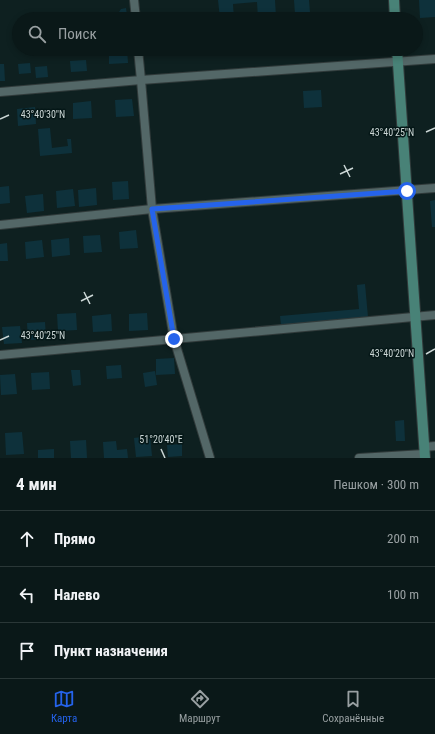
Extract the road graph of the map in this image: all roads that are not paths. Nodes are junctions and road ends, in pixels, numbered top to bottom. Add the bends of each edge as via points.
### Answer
1 (134, 0) edge
2 (394, 0) edge
3 (135, 12) edge
4 (395, 12) edge
5 (139, 56) edge
6 (398, 56) edge
7 (435, 60) edge
8 (398, 62) junction
9 (141, 80) junction
10 (0, 92) edge
11 (435, 188) edge
12 (407, 191) junction
13 (152, 209) junction
14 (0, 225) edge
15 (435, 315) edge
16 (415, 316) junction
17 (174, 339) junction
18 (0, 354) edge
19 (435, 446) edge
20 (424, 453) edge
21 (210, 458) edge
22 (359, 458) edge

1 - 3 street
2 - 4 street
5 - 9 street
6 - 8 street
7 - 8 street
8 - 9 street
8 - 12 street
9 - 10 street
9 - 13 street
11 - 12 street
12 - 13 street
12 - 16 street
13 - 14 street
13 - 17 street
15 - 16 street
16 - 17 street
16 - 20 street
17 - 18 street
17 - 21 street
19 - 20 street
20 - 22 street

